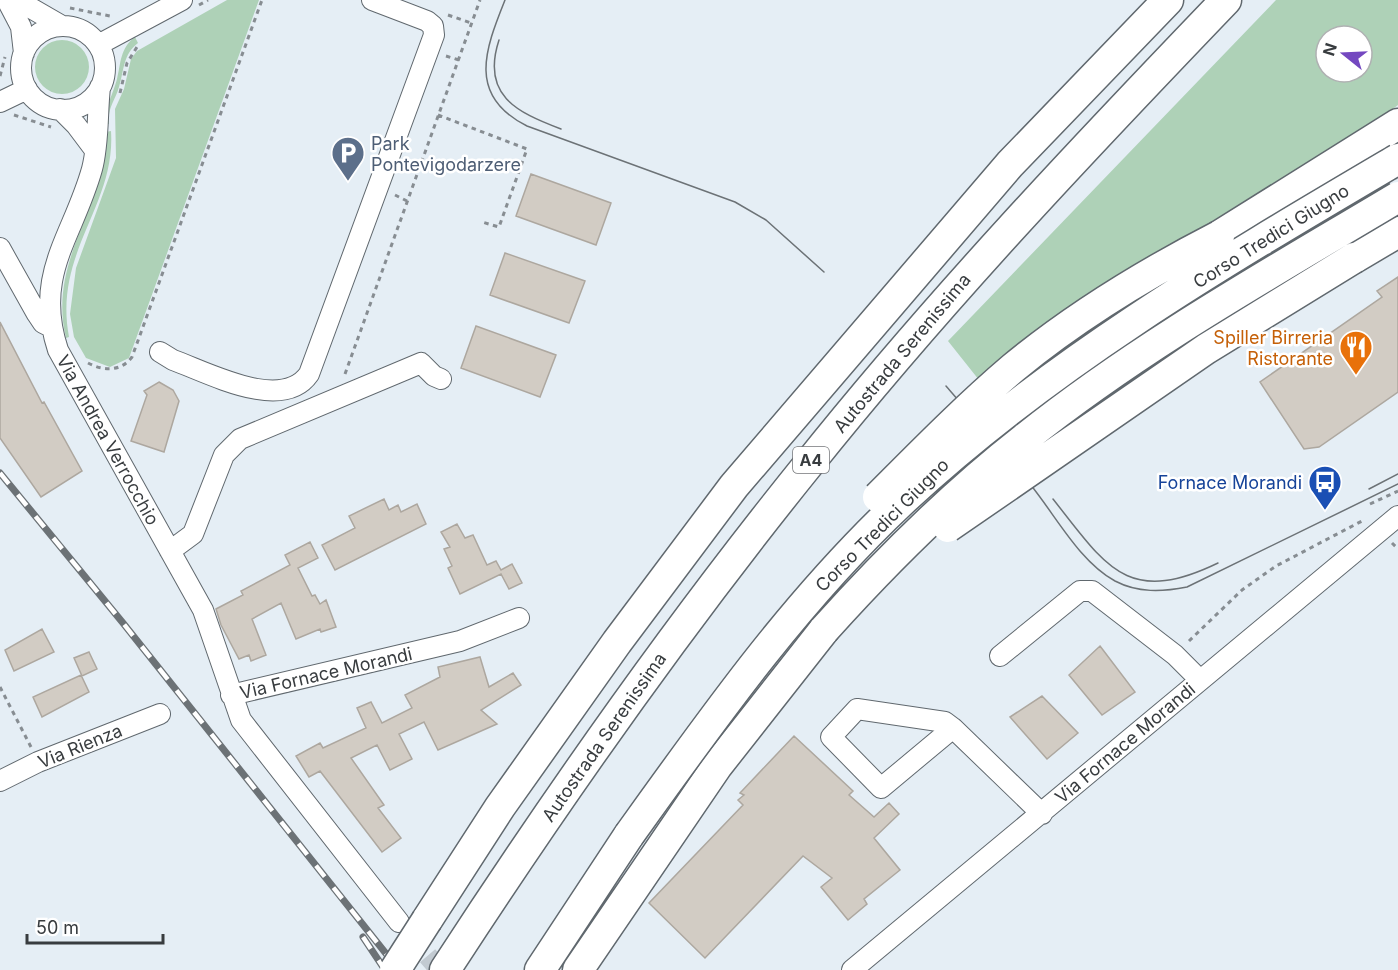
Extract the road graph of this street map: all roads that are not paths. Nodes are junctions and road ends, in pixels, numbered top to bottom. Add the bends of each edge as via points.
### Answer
1 (7, 0) edge
2 (17, 0) edge
3 (372, 0) edge
4 (1168, 0) edge
5 (1226, 0) edge
6 (169, 3) edge
7 (64, 16) junction
8 (98, 45) junction
9 (24, 53) junction
10 (27, 89) junction
11 (108, 93) junction
12 (5, 108) edge
13 (60, 109) junction
14 (1398, 124) edge
15 (94, 149) junction
16 (1398, 159) edge
17 (1398, 197) edge
18 (1398, 232) edge
19 (0, 248) edge
20 (51, 327) junction
21 (160, 352) dead end
22 (441, 379) dead end
23 (1398, 516) edge
24 (170, 551) junction
25 (519, 618) dead end
26 (824, 630) junction
27 (1000, 656) dead end
28 (750, 667) junction
29 (1200, 680) junction
30 (231, 695) junction
31 (160, 714) dead end
32 (953, 728) junction
33 (0, 781) edge
34 (1042, 814) junction
35 (413, 921) junction
36 (448, 966) edge
37 (395, 970) edge
38 (540, 970) edge
39 (578, 970) edge
40 (852, 970) edge

1 - 9 street via 21,27
2 - 7 street
3 - 21 street via 428,21 434,35 309,374 294,386 260,390
4 - 35 highway, A4 via 1002,173 734,486
5 - 36 highway, Autostrada Serenissima / A4 via 1047,186 809,463 590,753
6 - 8 street
7 - 8 street
7 - 9 street via 39,34
8 - 11 street, Via Andrea Verrocchio via 104,58
9 - 10 street via 23,78
10 - 12 street
10 - 13 street via 47,106
11 - 13 street
11 - 15 street, Via Andrea Verrocchio
13 - 15 street
14 - 28 highway, bridge via 1219,236 1151,271 1051,338 982,396 874,501 796,591
15 - 20 street, Via Andrea Verrocchio via 90,176 55,265 49,301
16 - 28 highway, Corso Tredici Giugno, bridge via 1108,338 1000,417 900,502
17 - 26 highway, Corso Tredici Giugno, bridge via 1190,323 1024,438 927,522
18 - 26 highway, bridge via 1206,349 967,512
19 - 20 street, Via Andrea Verrocchio via 37,314
20 - 24 street, Via Andrea Verrocchio via 68,371
22 - 24 street via 421,363 236,441 220,462 193,534
23 - 29 street, Via Fornace Morandi
24 - 30 street, Via Andrea Verrocchio via 203,610
25 - 30 street, Via Fornace Morandi via 460,641
26 - 39 highway, Corso Tredici Giugno via 711,775
27 - 29 street via 1080,591 1092,591 1175,655
28 - 38 highway, Corso Tredici Giugno, bridge via 628,835
29 - 34 street, Via Fornace Morandi
30 - 35 street, Via Fornace Morandi via 246,728
31 - 33 street, Via Rienza
32 - 32 street via 880,788 831,737 857,709 945,722
32 - 34 street
34 - 40 street, Via Fornace Morandi
35 - 37 highway, A4, bridge

